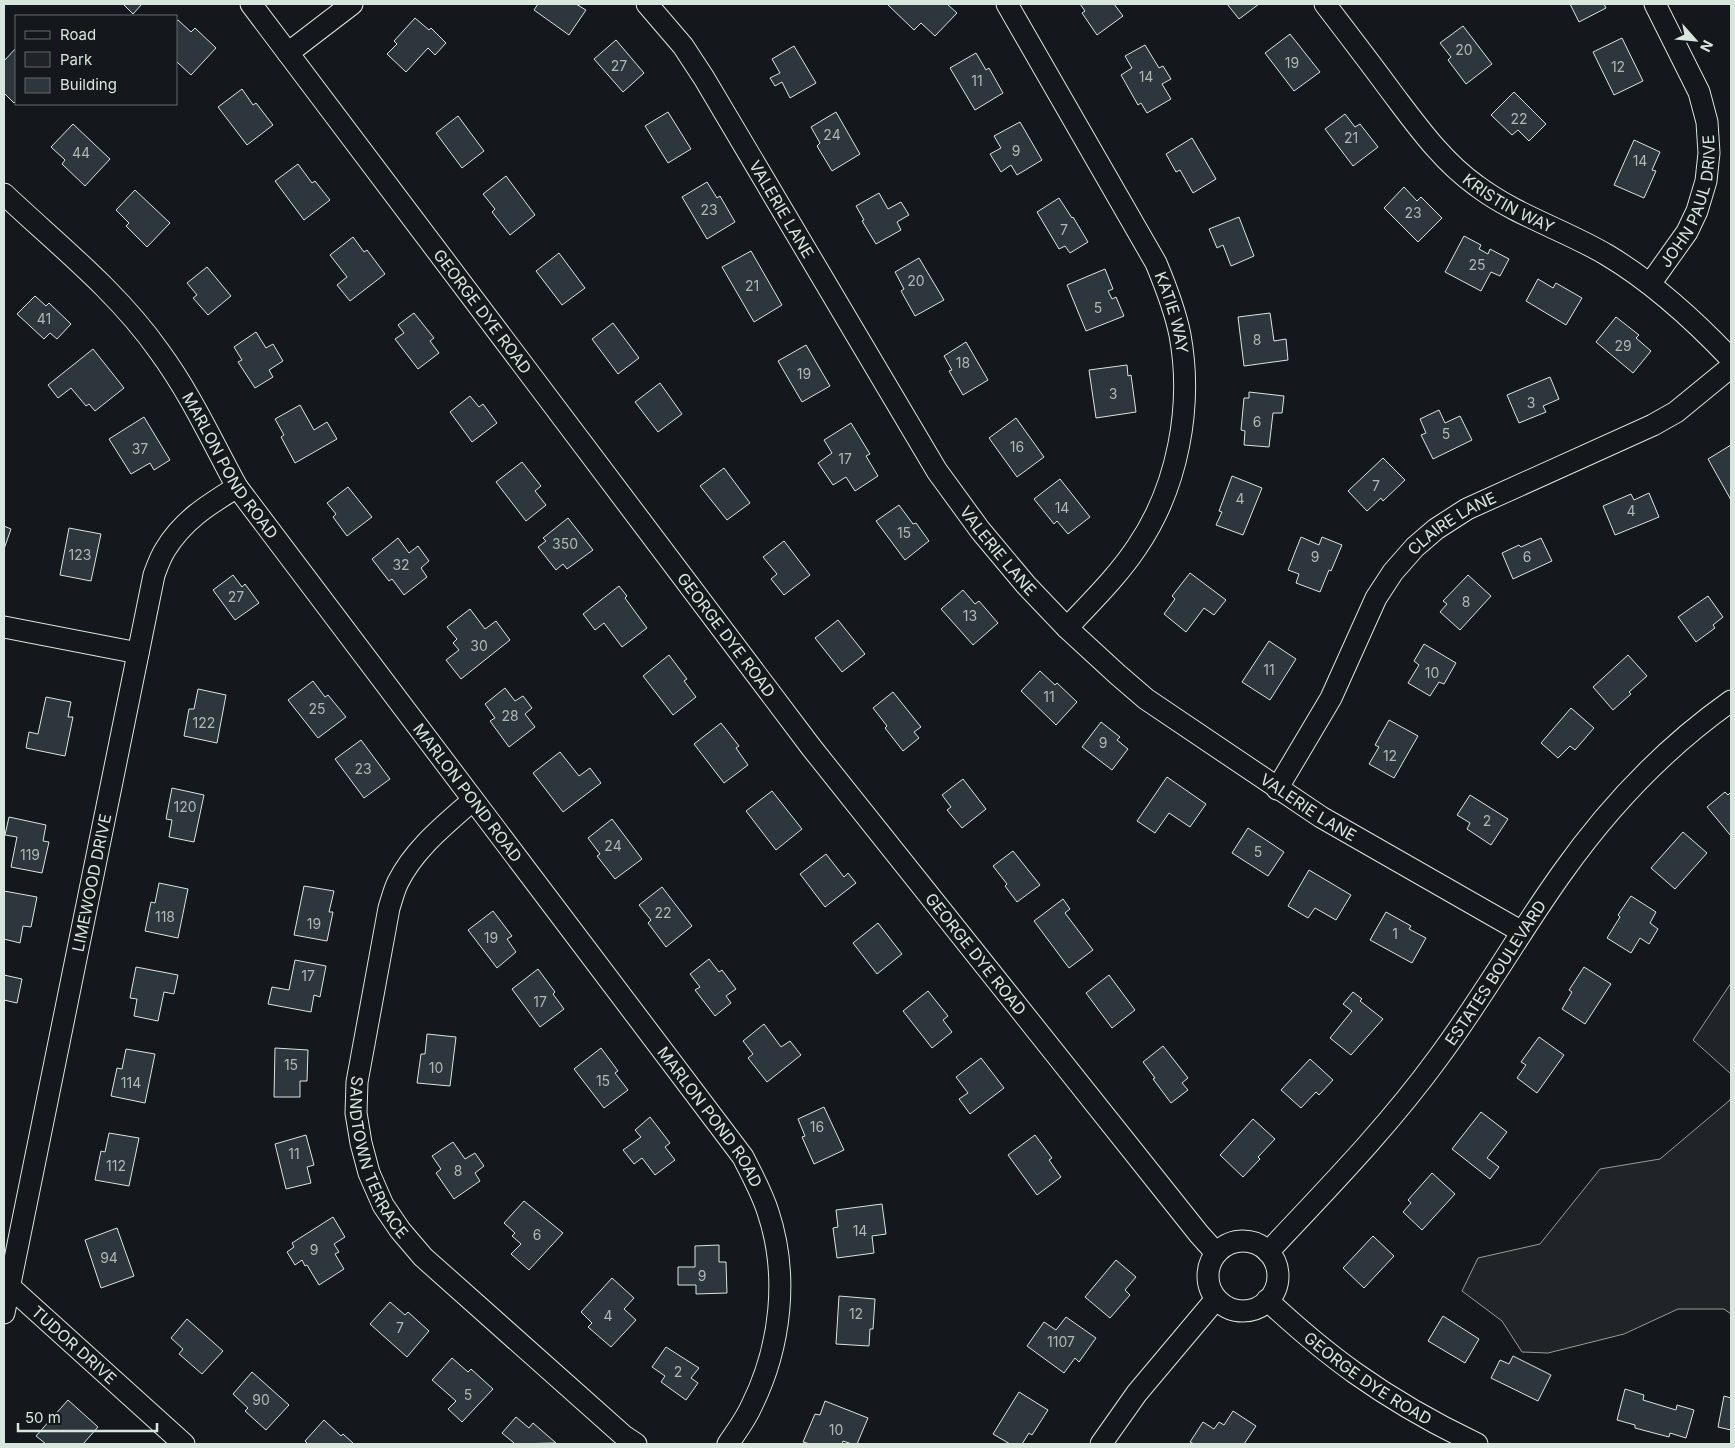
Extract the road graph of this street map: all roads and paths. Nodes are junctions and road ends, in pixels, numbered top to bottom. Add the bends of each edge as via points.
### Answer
1 (251, 4) edge
2 (352, 4) edge
3 (647, 4) edge
4 (1007, 4) edge
5 (1325, 4) edge
6 (1655, 4) edge
7 (288, 53) junction
8 (4, 194) edge
9 (1650, 284) junction
10 (1731, 359) edge
11 (1731, 367) edge
12 (237, 487) junction
13 (4, 628) edge
14 (1067, 628) junction
15 (138, 653) junction
16 (1731, 701) edge
17 (1278, 789) junction
18 (473, 800) junction
19 (1522, 932) junction
20 (1268, 1252) junction
21 (1216, 1253) junction
22 (9, 1286) junction
23 (1216, 1299) junction
24 (1267, 1300) junction
25 (4, 1313) edge
26 (184, 1444) edge
27 (636, 1444) edge
28 (728, 1444) edge
29 (1101, 1444) edge
30 (1476, 1444) edge

1 - 7 street, GEORGE DYE ROAD
2 - 7 street
3 - 14 street, VALERIE LANE via 683,46 704,78 937,471 980,530
4 - 14 street, KATIE WAY via 1156,263 1170,296 1180,336 1184,376 1179,442 1169,482 1155,515 1138,546
5 - 9 street, KRISTIN WAY via 1450,164 1505,205 1607,256
6 - 9 street, JOHN PAUL DRIVE via 1699,92 1707,122 1709,153 1706,181 1697,210 1687,232
7 - 21 street, GEORGE DYE ROAD via 811,747
8 - 12 street, MARLON POND ROAD via 114,298 159,350
9 - 10 street, KRISTIN WAY via 1701,327
11 - 17 street, CLAIRE LANE via 1653,425 1467,509 1415,547 1376,598 1331,698
12 - 15 street, LIMEWOOD DRIVE via 197,512 164,552 154,575
12 - 18 street, MARLON POND ROAD
13 - 15 street
14 - 17 street, VALERIE LANE via 1146,698
15 - 22 street, LIMEWOOD DRIVE
16 - 19 street, ESTATES BOULEVARD via 1678,743 1630,790 1562,872
17 - 19 street, VALERIE LANE
18 - 27 street, SANDTOWN TERRACE via 427,840 411,860 389,908 356,1082 356,1113 361,1143 383,1205 422,1257
18 - 28 street, MARLON POND ROAD via 722,1128 757,1184 776,1243 780,1309 766,1374 752,1407
19 - 20 street, ESTATES BOULEVARD via 1439,1057 1399,1109
20 - 21 street via 1242,1241 1232,1242
20 - 24 street via 1274,1260 1277,1282
21 - 23 street via 1208,1271 1208,1281
22 - 25 street, LIMEWOOD DRIVE
22 - 26 street, TUDOR DRIVE
23 - 24 street via 1241,1311 1260,1306
23 - 29 street via 1137,1393
24 - 30 street, GEORGE DYE ROAD via 1355,1373 1418,1413

